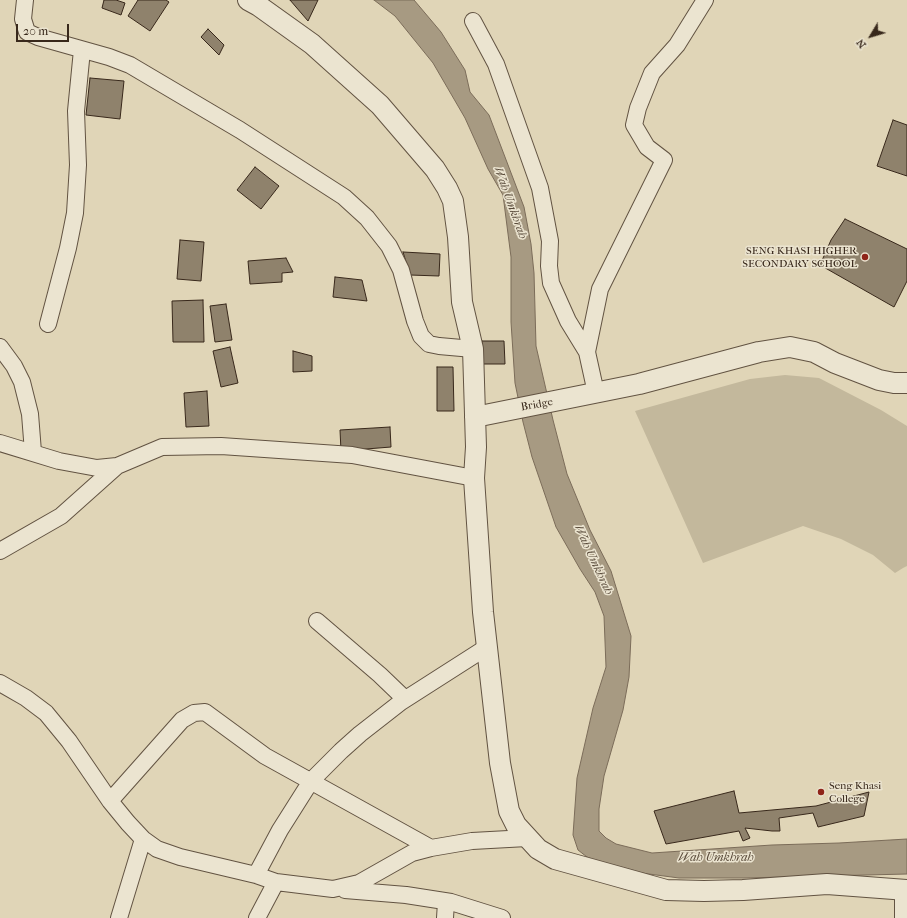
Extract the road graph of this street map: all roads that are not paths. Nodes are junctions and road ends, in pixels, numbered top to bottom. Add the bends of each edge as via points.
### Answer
1 (25, 0) edge
2 (248, 0) edge
3 (705, 0) edge
4 (473, 21) dead end
5 (82, 50) junction
6 (48, 324) dead end
7 (0, 347) edge
8 (473, 349) junction
9 (587, 352) junction
10 (907, 383) edge
11 (596, 393) junction
12 (475, 417) junction
13 (0, 443) edge
14 (33, 452) junction
15 (117, 466) junction
16 (474, 478) junction
17 (0, 551) edge
18 (317, 621) dead end
19 (487, 647) junction
20 (0, 683) edge
21 (405, 699) junction
22 (311, 781) junction
23 (110, 801) junction
24 (527, 838) junction
25 (143, 839) junction
26 (431, 848) junction
27 (256, 875) junction
28 (276, 882) junction
29 (333, 889) junction
30 (905, 890) edge
31 (446, 902) junction
32 (119, 918) edge
33 (257, 918) edge
34 (446, 918) edge
35 (502, 918) edge
36 (903, 918) edge

1 - 5 street via 23,19 27,32
2 - 8 street via 312,44 374,100 435,169 453,201 462,302
3 - 9 street via 677,46 652,73 638,108 634,126 647,147 664,160 600,289
4 - 9 street via 496,64 540,188 550,242 551,283 568,321
5 - 6 street via 76,111 78,165 75,213
5 - 8 street via 130,65 240,130 344,197 367,218 390,246 401,270 421,336 429,344
7 - 14 street via 22,382 30,414
8 - 12 street
9 - 11 street
10 - 11 street, Bridge via 879,380 814,352 790,347 759,352
11 - 12 street, Bridge
12 - 16 street
13 - 14 street
14 - 15 street via 59,461 97,468
15 - 16 street via 162,448 221,446 352,456
15 - 17 street via 61,516
16 - 19 street
18 - 21 street
19 - 21 street
19 - 24 street via 500,763 509,811
20 - 23 street via 26,698 46,714 69,741
21 - 22 street via 355,738
22 - 23 street via 265,756 205,712 194,712 182,720
22 - 26 street
22 - 27 street via 280,830
23 - 25 street
24 - 26 street via 472,841
24 - 30 street via 538,849 555,859 666,890 743,890 827,884
25 - 27 street via 157,849 180,857
25 - 32 street
26 - 29 street via 412,853 359,883
27 - 28 street
28 - 29 street
28 - 33 street
29 - 31 street via 406,895
30 - 36 street
31 - 34 street
31 - 35 street

